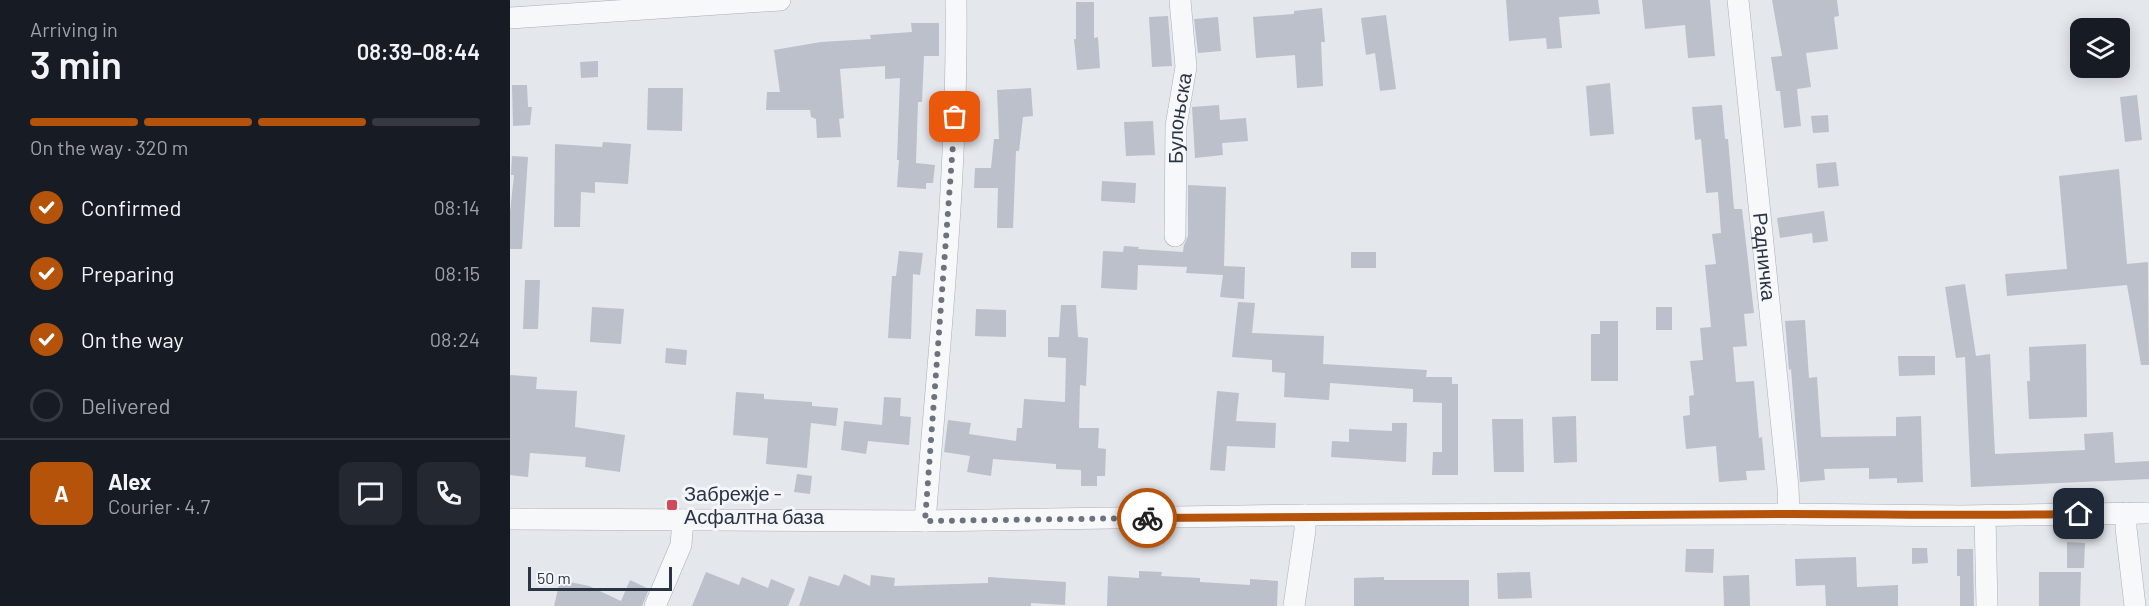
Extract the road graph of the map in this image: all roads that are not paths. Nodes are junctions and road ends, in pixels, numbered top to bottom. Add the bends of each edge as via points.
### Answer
1 (780, 0) edge
2 (956, 0) edge
3 (1180, 0) edge
4 (1738, 0) edge
5 (510, 18) edge
6 (1175, 236) dead end
7 (2126, 513) junction
8 (2149, 513) edge
9 (1789, 514) junction
10 (1305, 515) junction
11 (1985, 516) junction
12 (510, 519) edge
13 (682, 520) junction
14 (925, 521) junction
15 (655, 606) edge
16 (1294, 606) edge
17 (1987, 606) edge
18 (2135, 606) edge

1 - 5 street
2 - 14 street via 952,162
3 - 6 street, Булоњска via 1186,67 1176,126
4 - 9 street, Радничка
7 - 8 street
7 - 11 street
7 - 18 street
9 - 10 street
9 - 11 street
10 - 14 street
10 - 16 street
11 - 17 street
12 - 13 street
13 - 14 street
13 - 15 street via 681,545

